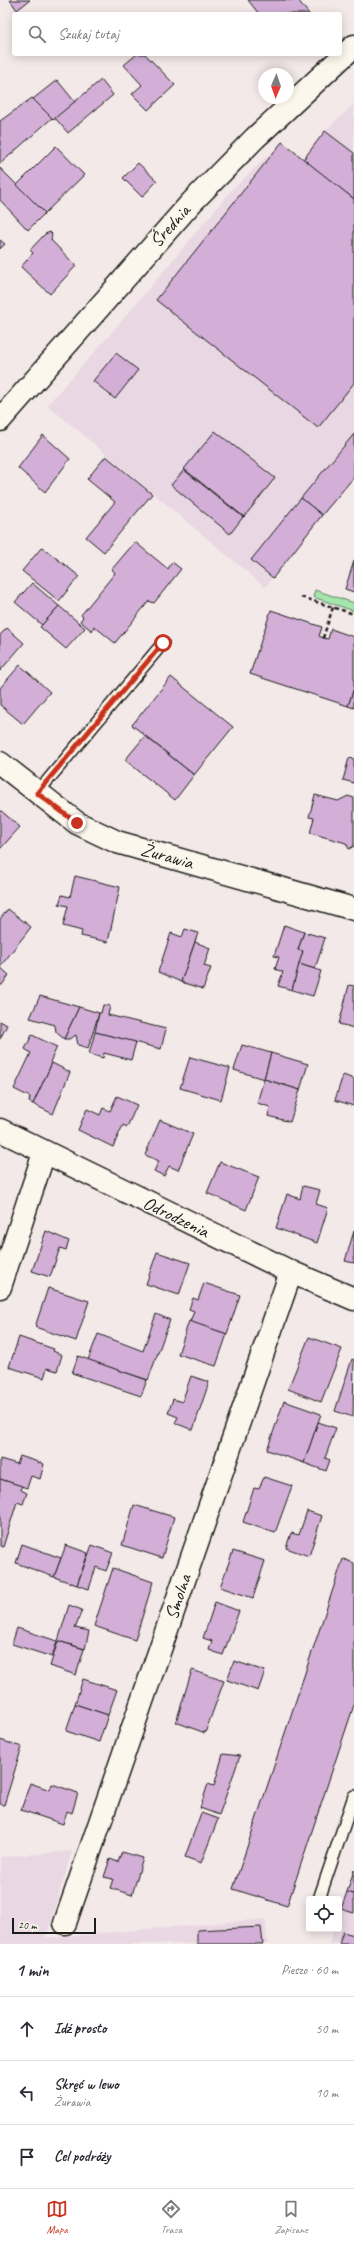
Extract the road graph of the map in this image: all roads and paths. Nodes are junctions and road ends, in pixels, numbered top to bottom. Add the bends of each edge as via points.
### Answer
1 (354, 46) edge
2 (0, 420) edge
3 (301, 597) dead end
4 (333, 607) junction
5 (354, 614) edge
6 (323, 638) dead end
7 (163, 643) dead end
8 (0, 763) edge
9 (37, 793) junction
10 (354, 910) edge
11 (0, 1130) edge
12 (44, 1153) junction
13 (290, 1272) junction
14 (0, 1287) edge
15 (354, 1299) edge
16 (354, 1796) edge
17 (320, 1896) edge
18 (65, 1923) dead end

1 - 2 street, Średnia via 260,133 191,203
3 - 4 path
4 - 5 path
4 - 6 path
7 - 9 lane
8 - 9 street, Żurawia
9 - 10 street, Żurawia via 77,823 117,842
11 - 12 street, Odrodzenia
12 - 13 street, Odrodzenia
12 - 14 street
13 - 15 street, Odrodzenia
13 - 18 street, Smolna
16 - 17 lane

